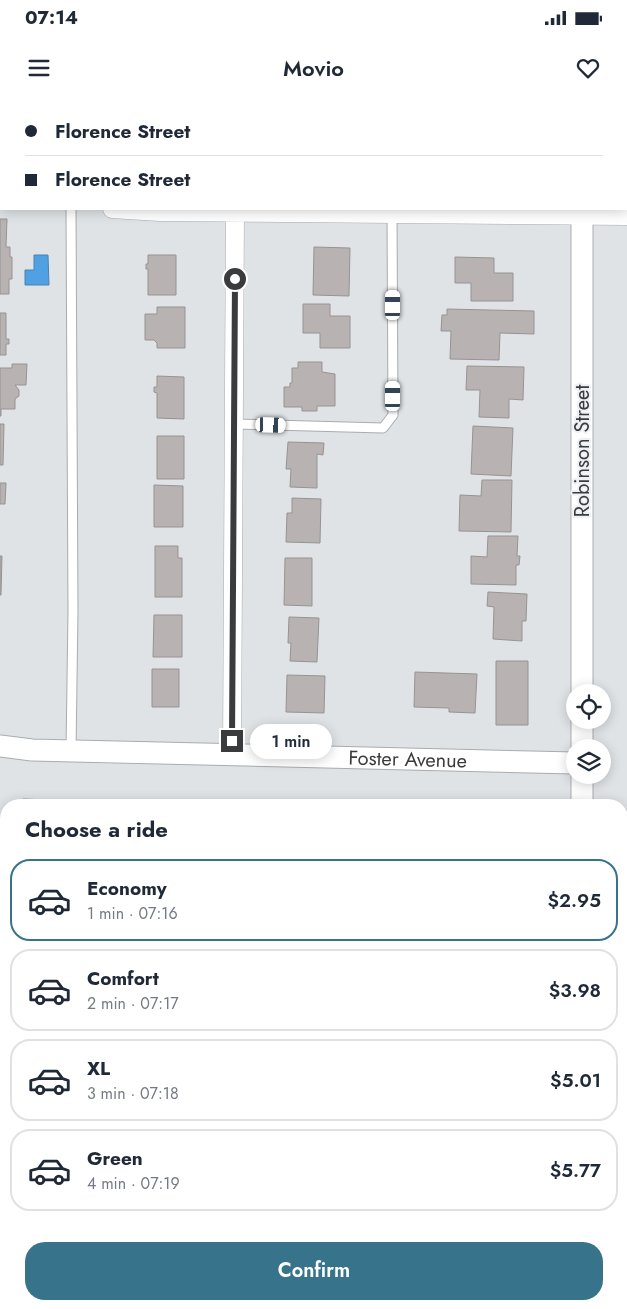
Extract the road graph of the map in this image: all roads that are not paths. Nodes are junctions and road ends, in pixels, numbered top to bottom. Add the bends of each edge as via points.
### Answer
1 (71, 210) edge
2 (128, 210) edge
3 (235, 210) edge
4 (392, 211) edge
5 (582, 212) edge
6 (627, 216) edge
7 (234, 424) junction
8 (582, 684) edge
9 (0, 746) edge
10 (71, 751) junction
11 (232, 754) junction
12 (566, 763) edge
13 (582, 784) edge
14 (582, 799) edge

1 - 10 lane
2 - 3 street
3 - 4 street
3 - 7 street
4 - 5 street
4 - 7 lane via 394,415 383,428
5 - 6 street
5 - 8 street, Robinson Street
7 - 11 street
9 - 10 street, Foster Avenue
10 - 11 street, Foster Avenue
11 - 12 street, Foster Avenue
13 - 14 street

